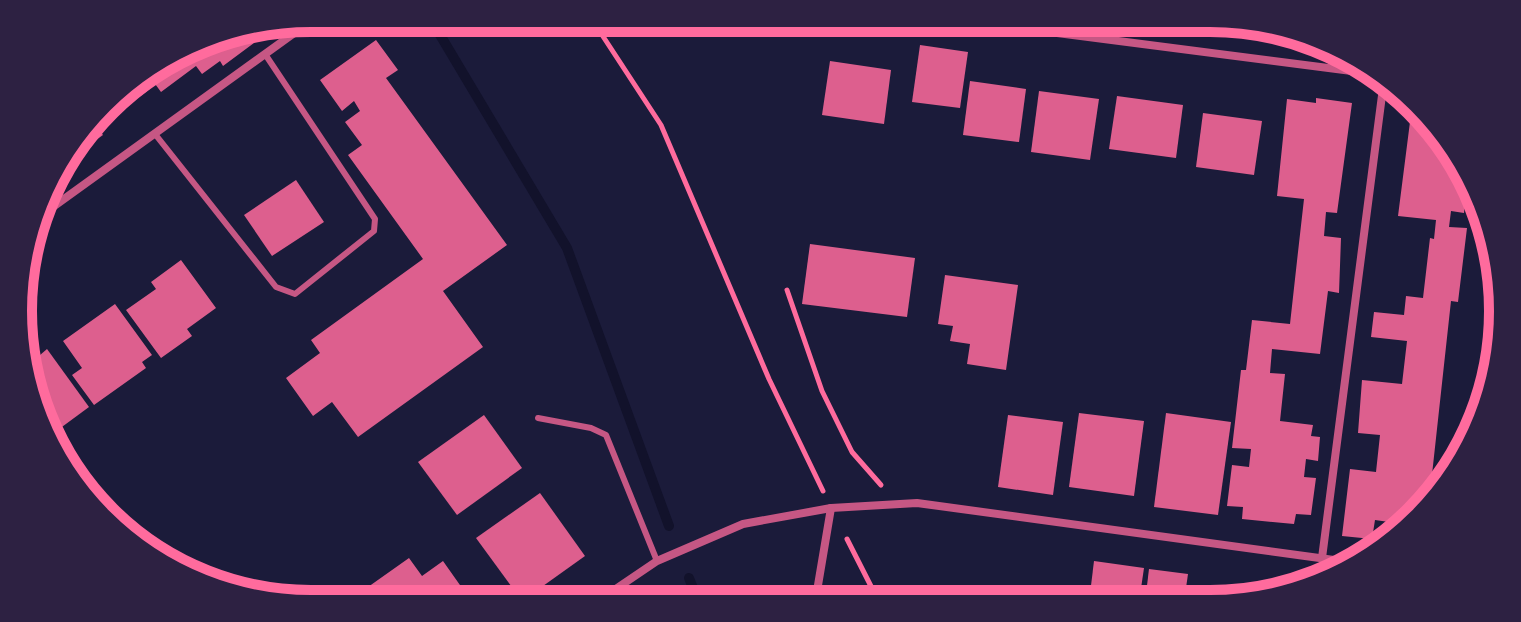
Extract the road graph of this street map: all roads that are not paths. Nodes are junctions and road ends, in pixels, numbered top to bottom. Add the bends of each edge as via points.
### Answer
1 (1068, 32) edge
2 (294, 33) edge
3 (265, 54) junction
4 (1353, 71) edge
5 (1382, 92) edge
6 (155, 134) junction
7 (53, 207) edge
8 (538, 418) dead end
9 (831, 508) junction
10 (1322, 558) junction
11 (1335, 560) edge
12 (657, 561) junction
13 (614, 590) edge
14 (817, 590) edge

1 - 4 street
2 - 3 street
3 - 6 street
3 - 6 lane via 375,219 374,231 295,294 276,287
5 - 10 street
6 - 7 street
8 - 12 lane via 606,435
9 - 10 street via 917,503
9 - 12 street via 743,524
9 - 14 street
10 - 11 street
12 - 13 street

